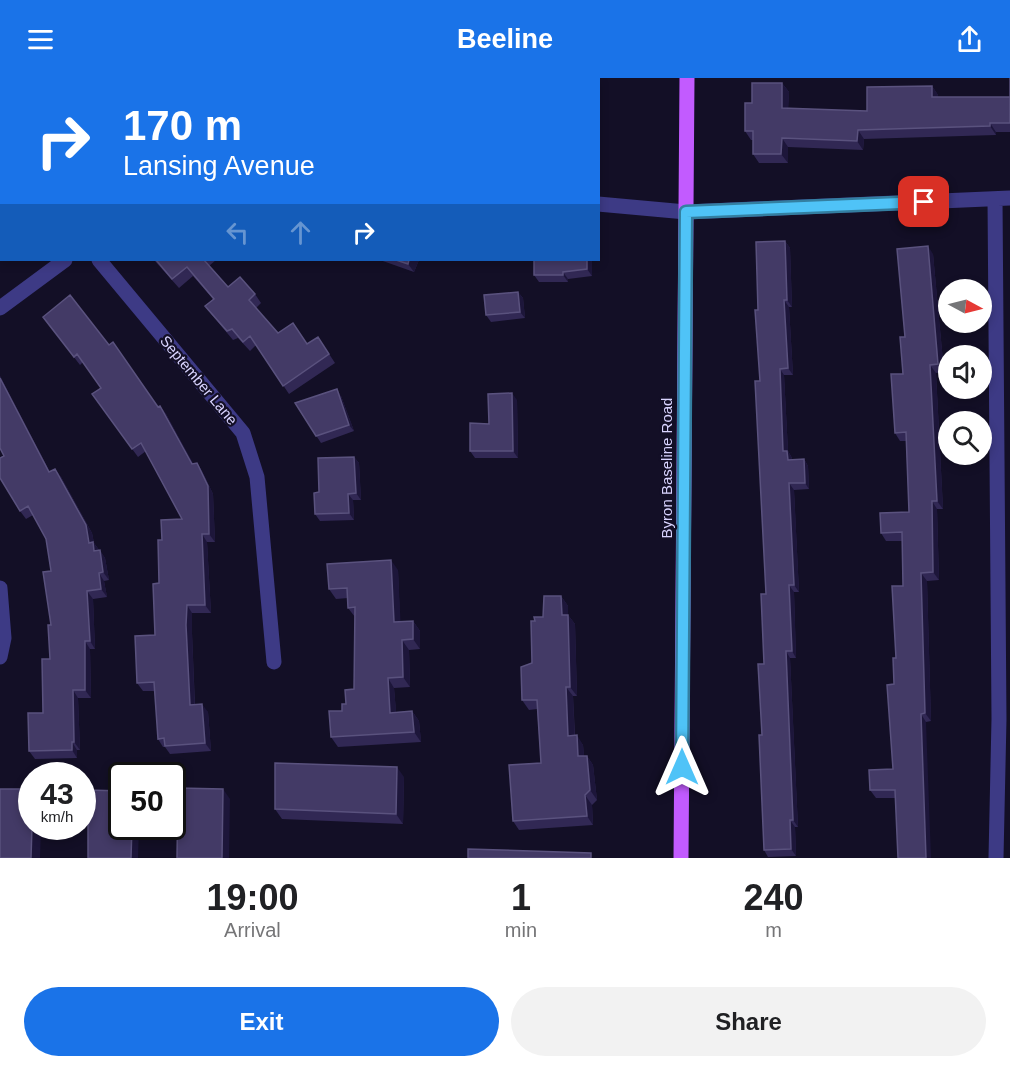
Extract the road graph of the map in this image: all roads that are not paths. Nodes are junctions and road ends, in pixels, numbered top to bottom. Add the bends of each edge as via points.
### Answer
1 (687, 78) edge
2 (1002, 198) edge
3 (600, 204) edge
4 (686, 212) junction
5 (63, 261) edge
6 (100, 261) edge
7 (0, 308) edge
8 (0, 588) edge
9 (0, 657) edge
10 (274, 662) dead end
11 (1004, 719) edge
12 (681, 858) edge
13 (996, 858) edge

1 - 4 main road, Byron Baseline Road
2 - 4 street
2 - 11 street
3 - 4 street
4 - 12 main road, Byron Baseline Road
5 - 7 street
6 - 10 street, September Lane via 243,432 257,477
8 - 9 street via 4,638
11 - 13 street

